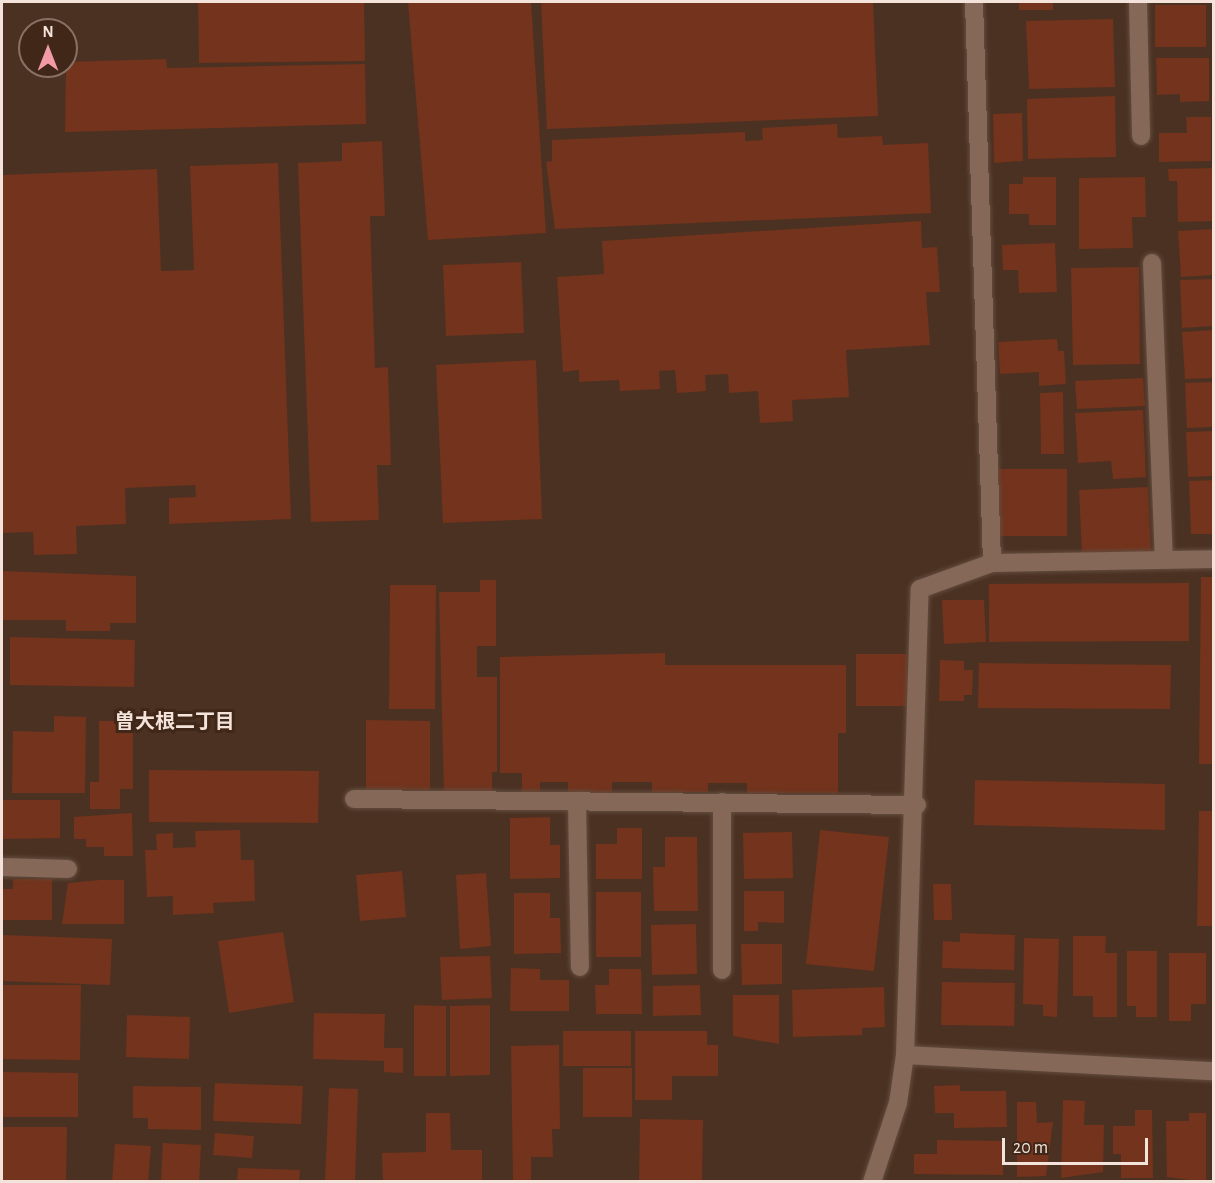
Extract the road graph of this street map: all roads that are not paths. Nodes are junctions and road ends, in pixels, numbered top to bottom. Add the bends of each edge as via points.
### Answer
1 (974, 2) edge
2 (1138, 2) edge
3 (1141, 136) dead end
4 (1152, 263) dead end
5 (1214, 559) edge
6 (1164, 560) junction
7 (992, 563) junction
8 (354, 799) dead end
9 (577, 801) junction
10 (722, 802) junction
11 (917, 805) junction
12 (2, 867) edge
13 (68, 869) dead end
14 (580, 967) dead end
15 (722, 970) dead end
16 (905, 1055) junction
17 (1214, 1071) edge
18 (872, 1182) edge

1 - 7 street
2 - 3 street
4 - 6 street
5 - 6 street
6 - 7 street
7 - 11 street via 920,589
8 - 9 street
9 - 10 street
9 - 14 street
10 - 11 street
10 - 15 street
11 - 16 street
12 - 13 street
16 - 17 street
16 - 18 street via 898,1103

